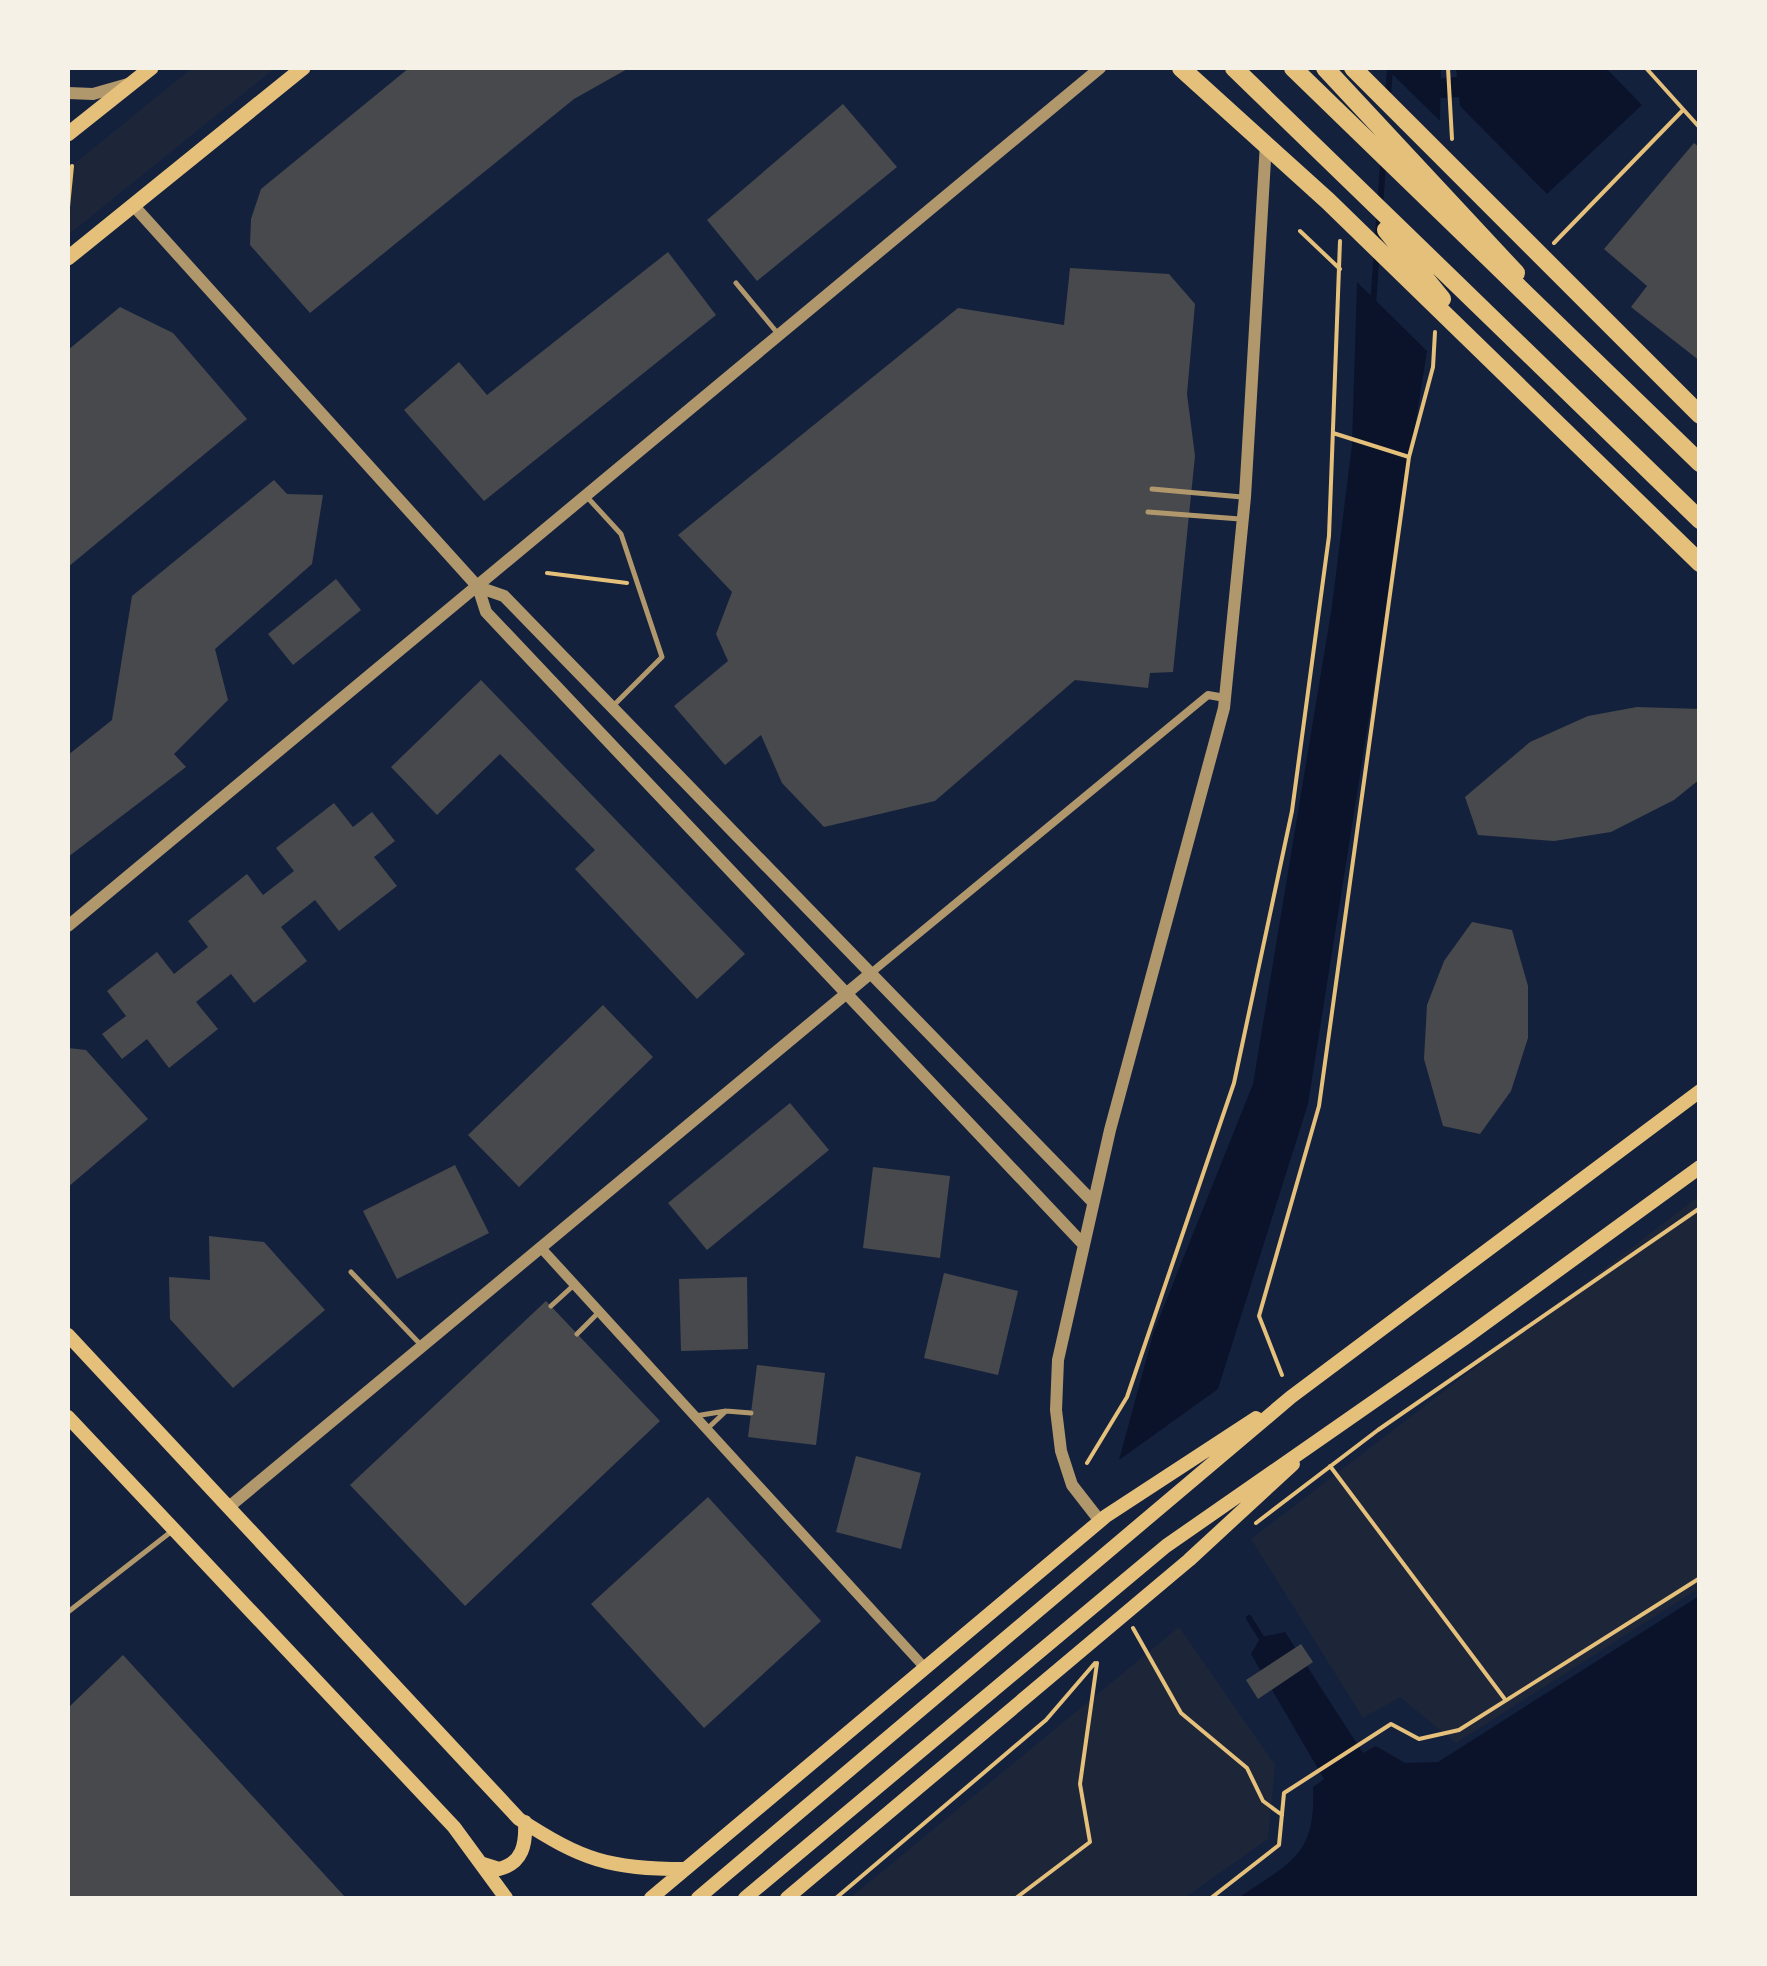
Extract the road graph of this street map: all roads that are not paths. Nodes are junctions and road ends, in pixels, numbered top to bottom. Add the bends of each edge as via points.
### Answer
1 (150, 68) edge
2 (303, 68) edge
3 (1113, 68) edge
4 (1180, 68) edge
5 (1234, 68) edge
6 (1293, 68) edge
7 (1325, 68) edge
8 (1352, 68) edge
9 (1098, 72) edge
10 (130, 84) junction
11 (68, 93) edge
12 (68, 134) edge
13 (1266, 143) junction
14 (1328, 160) junction
15 (1328, 200) junction
16 (133, 205) junction
17 (68, 258) edge
18 (1410, 258) junction
19 (736, 283) dead end
20 (1490, 315) junction
21 (780, 336) junction
22 (1485, 353) junction
23 (1597, 362) junction
24 (1700, 414) edge
25 (1700, 462) edge
26 (1152, 489) dead end
27 (587, 497) junction
28 (1245, 497) junction
29 (1148, 512) dead end
30 (1243, 520) junction
31 (1700, 520) edge
32 (1700, 564) edge
33 (478, 587) junction
34 (1225, 698) junction
35 (612, 708) junction
36 (68, 926) edge
37 (871, 973) junction
38 (848, 994) junction
39 (1700, 1091) edge
40 (1700, 1167) edge
41 (1092, 1200) junction
42 (1083, 1244) junction
43 (542, 1250) junction
44 (351, 1272) dead end
45 (574, 1285) junction
46 (551, 1306) dead end
47 (600, 1312) junction
48 (577, 1334) dead end
49 (68, 1335) edge
50 (423, 1348) junction
51 (1291, 1397) junction
52 (726, 1411) junction
53 (751, 1413) dead end
54 (695, 1416) junction
55 (68, 1417) edge
56 (706, 1429) junction
57 (1318, 1438) junction
58 (230, 1506) junction
59 (1100, 1522) junction
60 (176, 1528) junction
61 (68, 1612) edge
62 (925, 1668) junction
63 (524, 1822) junction
64 (483, 1864) junction
65 (684, 1869) junction
66 (506, 1898) edge
67 (651, 1898) edge
68 (698, 1898) edge
69 (745, 1898) edge
70 (787, 1898) edge

1 - 10 main road
2 - 16 main road
3 - 9 street
4 - 13 highway
5 - 14 highway
6 - 23 highway
7 - 23 highway
8 - 24 highway
9 - 21 street
10 - 11 street
10 - 12 main road
13 - 15 highway
13 - 28 street
14 - 18 highway
14 - 20 highway
15 - 18 highway
15 - 22 highway
16 - 17 main road
16 - 33 street
18 - 20 highway
18 - 22 highway
19 - 21 lane
20 - 31 highway
21 - 27 street
22 - 32 highway
23 - 25 highway
26 - 28 lane
27 - 33 street
27 - 35 lane via 621,534 662,657
28 - 30 street
29 - 30 lane
30 - 34 street
33 - 35 street via 504,596
33 - 36 street
33 - 38 street via 486,612
34 - 37 street via 1208,696
34 - 41 street
35 - 37 street
37 - 38 street
37 - 41 street
38 - 42 street
38 - 43 street
39 - 51 main road
40 - 57 main road
41 - 42 street
42 - 59 street via 1058,1360 1056,1410 1072,1485
43 - 45 street
43 - 50 street
44 - 50 lane
45 - 46 lane
45 - 47 street
47 - 48 lane
47 - 54 street
49 - 58 main road
50 - 58 street
51 - 59 main road
51 - 68 main road
52 - 53 lane
52 - 54 lane
52 - 56 lane
54 - 56 street
55 - 60 main road
56 - 62 street
57 - 69 main road via 1166,1546
57 - 70 main road via 1244,1513
58 - 63 main road
59 - 62 main road
60 - 61 lane
60 - 64 main road
62 - 65 main road
63 - 64 main road via 526,1841 516,1860 499,1869
63 - 65 main road via 610,1866
64 - 66 main road
65 - 67 main road

